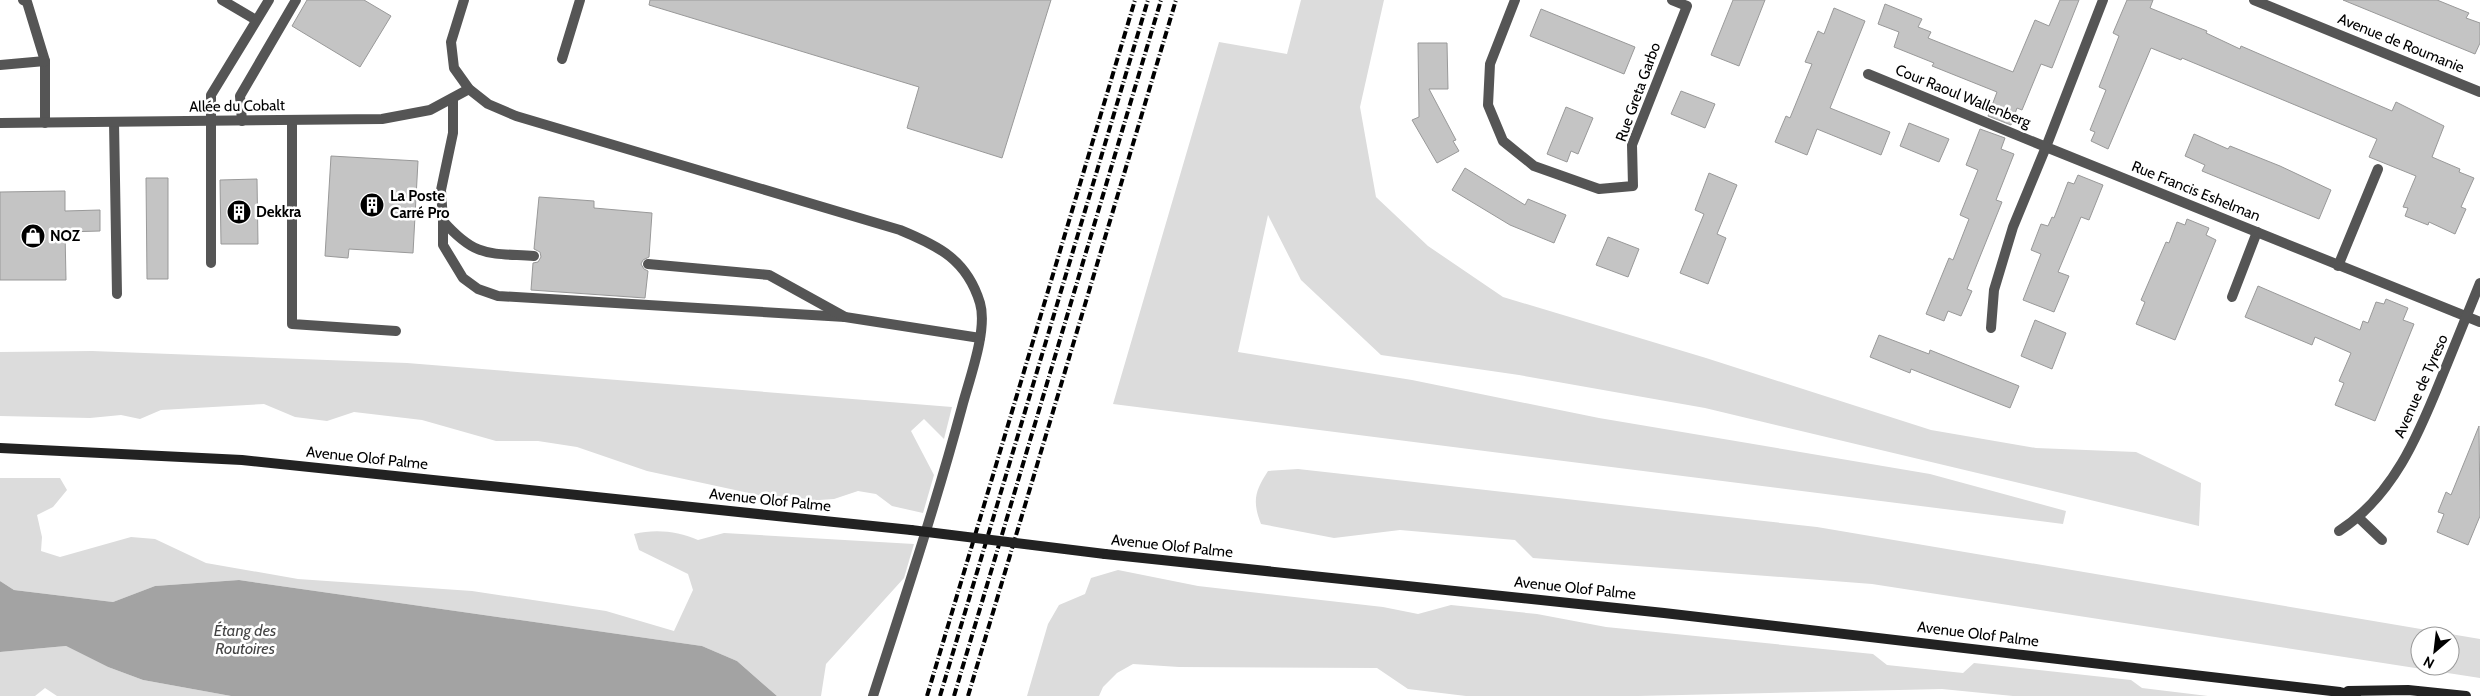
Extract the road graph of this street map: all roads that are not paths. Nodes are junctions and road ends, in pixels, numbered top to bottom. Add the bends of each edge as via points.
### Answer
1 (23, 0) edge
2 (222, 0) edge
3 (269, 0) edge
4 (296, 0) edge
5 (464, 0) edge
6 (580, 0) edge
7 (1515, 0) edge
8 (1672, 0) edge
9 (2103, 0) edge
10 (2254, 0) edge
11 (256, 20) junction
12 (562, 59) dead end
13 (45, 61) junction
14 (0, 65) edge
15 (1868, 74) dead end
16 (469, 89) junction
17 (2480, 92) edge
18 (453, 99) junction
19 (292, 120) junction
20 (212, 121) junction
21 (242, 121) junction
22 (114, 122) junction
23 (45, 123) junction
24 (0, 124) edge
25 (2046, 147) junction
26 (2378, 169) dead end
27 (443, 221) junction
28 (2257, 232) junction
29 (534, 256) dead end
30 (211, 263) dead end
31 (648, 264) dead end
32 (2338, 266) junction
33 (2480, 284) edge
34 (117, 294) dead end
35 (2232, 297) dead end
36 (845, 317) junction
37 (2467, 317) junction
38 (2480, 322) edge
39 (1991, 328) dead end
40 (396, 331) dead end
41 (980, 338) junction
42 (0, 448) edge
43 (2359, 518) junction
44 (2339, 531) dead end
45 (2382, 540) dead end
46 (2340, 692) junction
47 (873, 696) edge
48 (2356, 696) edge
49 (2466, 696) edge

1 - 13 street via 27,2
2 - 11 street
3 - 11 street
4 - 21 street via 240,96
5 - 16 street via 451,42 454,68
6 - 12 street
7 - 8 street, Rue Greta Garbo via 1490,64 1488,105 1492,114 1504,140 1534,166 1599,189 1633,186 1632,145 1686,6
9 - 25 street
10 - 17 street, Avenue de Roumanie
11 - 20 street via 211,95
13 - 14 street
13 - 23 street
15 - 25 street, Cour Raoul Wallenberg
16 - 18 street, Allée du Cobalt
16 - 41 street via 488,104 516,116 900,230 935,244 962,266 966,274 980,304
18 - 19 street, Allée du Cobalt via 430,110 382,119
18 - 27 street via 454,133 442,190
19 - 21 street, Allée du Cobalt
19 - 40 street via 292,324
20 - 21 street, Allée du Cobalt
20 - 22 street, Allée du Cobalt
20 - 30 street
22 - 23 street, Allée du Cobalt
22 - 34 street
23 - 24 street, Allée du Cobalt
25 - 28 street, Rue Francis Eshelman
25 - 39 street via 2013,227 1994,290
26 - 32 street
27 - 29 street via 468,245 482,252
27 - 36 street via 443,246 463,278 478,289 498,296
28 - 32 street, Rue Francis Eshelman
28 - 35 street
31 - 36 street via 769,275
32 - 37 street, Rue Francis Eshelman
33 - 37 street, Avenue de Tyreso
36 - 41 street
37 - 38 street, Rue Francis Eshelman
37 - 43 street, Avenue de Tyreso via 2417,437 2389,483
41 - 47 street via 937,500
42 - 46 main road, Avenue Olof Palme, bridge via 242,460 1654,612
43 - 44 street, Avenue de Tyreso
43 - 45 street
46 - 48 main road, Avenue Olof Palme
46 - 49 main road, Avenue Olof Palme via 2408,690

